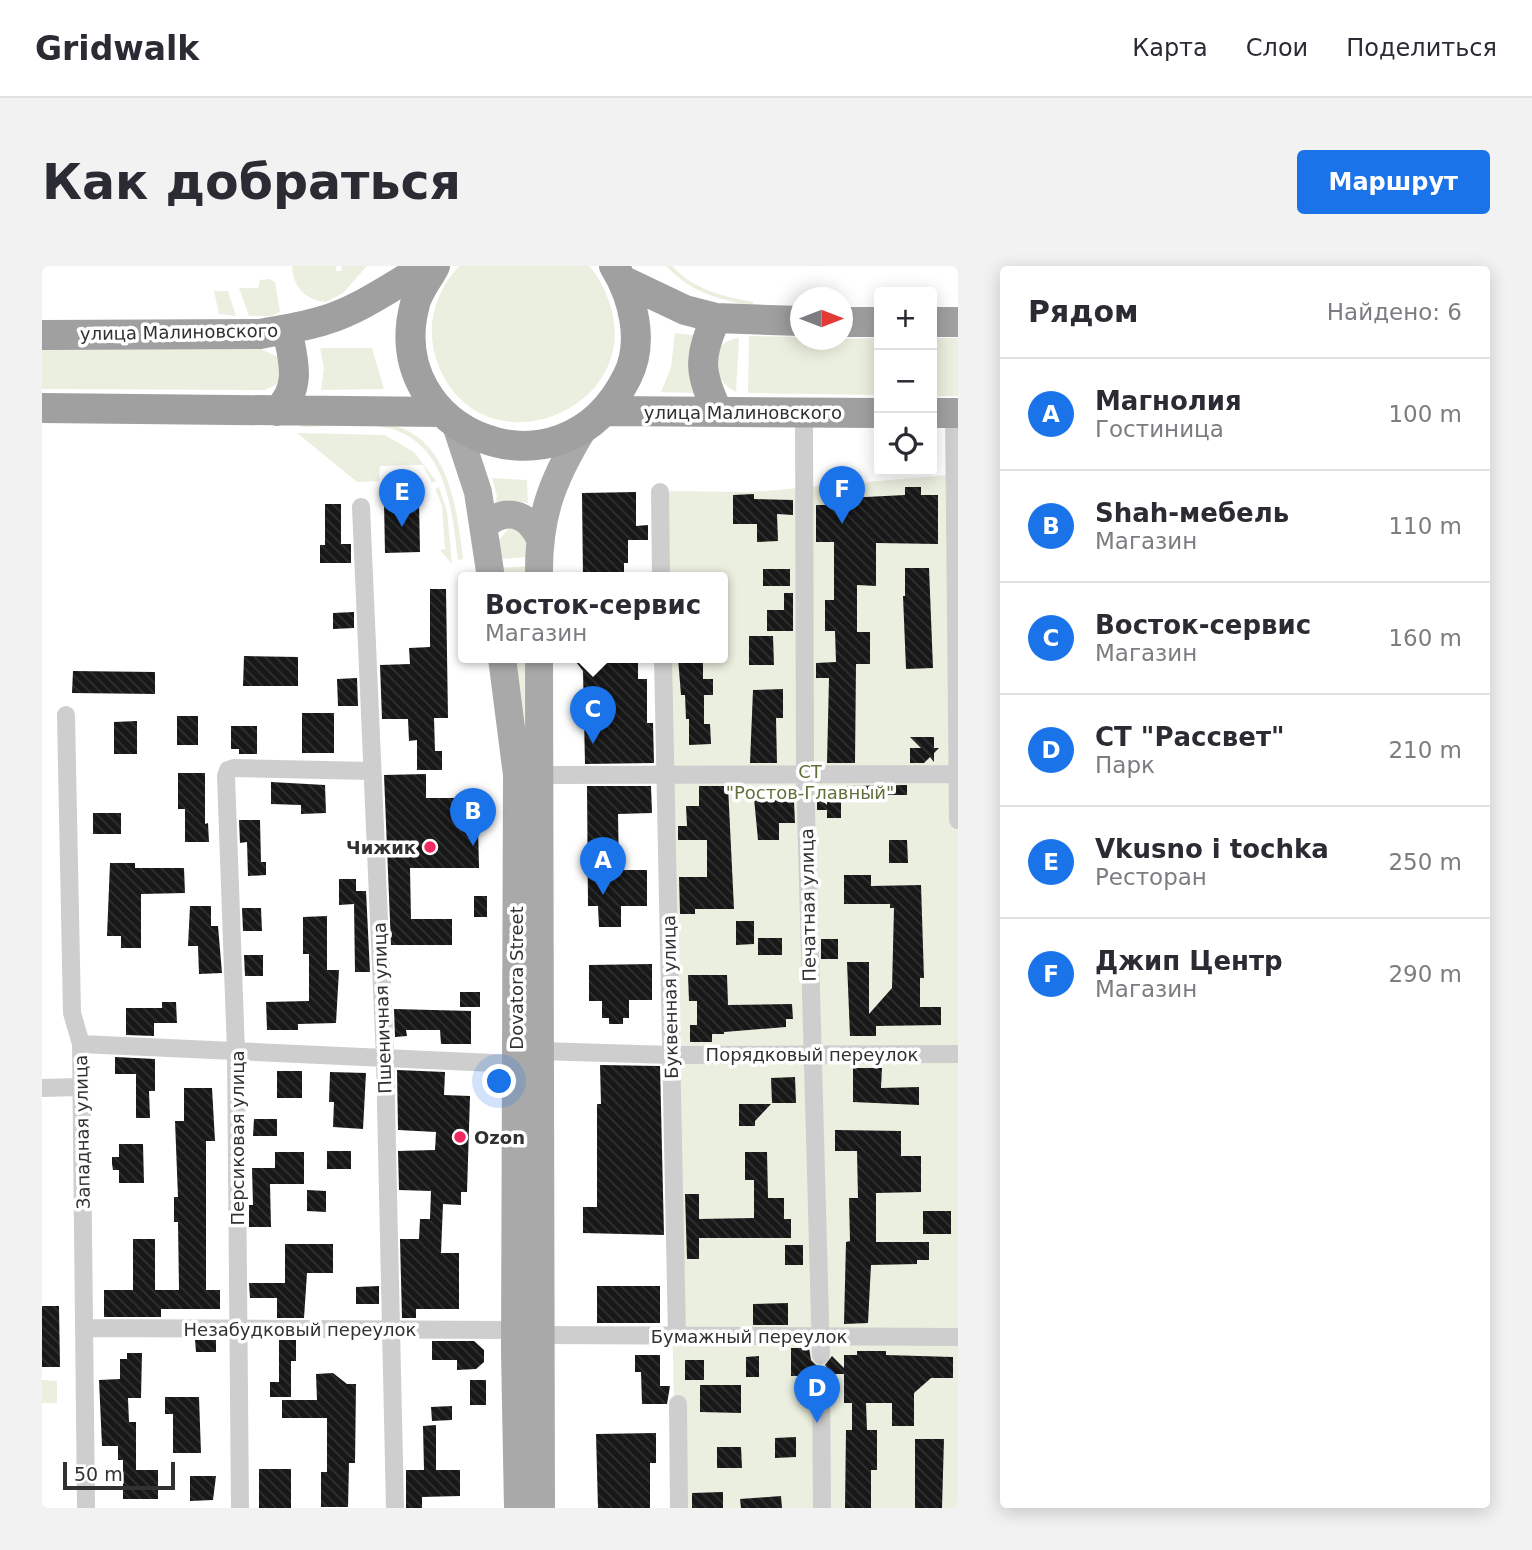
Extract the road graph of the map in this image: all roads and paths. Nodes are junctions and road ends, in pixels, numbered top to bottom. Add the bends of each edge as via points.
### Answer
1 (427, 266) edge
2 (435, 266) edge
3 (619, 274) edge
4 (716, 318) junction
5 (790, 321) edge
6 (853, 321) edge
7 (874, 322) edge
8 (937, 322) edge
9 (958, 323) edge
10 (287, 329) junction
11 (42, 335) edge
12 (42, 408) edge
13 (277, 411) junction
14 (607, 411) junction
15 (718, 412) junction
16 (804, 413) junction
17 (874, 413) edge
18 (948, 413) edge
19 (449, 418) junction
20 (582, 431) junction
21 (660, 492) dead end
22 (361, 508) dead end
23 (485, 525) junction
24 (539, 537) junction
25 (490, 572) edge
26 (539, 572) edge
27 (661, 572) edge
28 (503, 663) edge
29 (539, 663) edge
30 (663, 663) edge
31 (66, 715) dead end
32 (371, 771) junction
33 (805, 773) junction
34 (665, 774) junction
35 (957, 774) edge
36 (540, 775) junction
37 (958, 820) edge
38 (81, 1044) junction
39 (540, 1051) junction
40 (236, 1052) junction
41 (811, 1054) junction
42 (958, 1054) edge
43 (671, 1055) junction
44 (385, 1058) junction
45 (516, 1064) junction
46 (80, 1087) junction
47 (42, 1088) edge
48 (86, 1328) junction
49 (238, 1329) junction
50 (390, 1329) junction
51 (527, 1333) junction
52 (677, 1335) junction
53 (821, 1336) junction
54 (958, 1337) edge
55 (821, 1355) dead end
56 (821, 1376) dead end
57 (678, 1404) dead end
58 (86, 1508) edge
59 (240, 1508) edge
60 (395, 1508) edge
61 (518, 1508) edge
62 (541, 1508) edge
63 (679, 1508) edge
64 (822, 1508) edge

1 - 10 highway, улица Малиновского via 349,311
2 - 19 highway via 415,303 412,350 425,389
3 - 4 highway via 685,310
3 - 14 highway via 632,302 636,349 630,372
4 - 5 highway
4 - 15 highway via 701,361
6 - 7 highway
8 - 9 highway
10 - 11 highway, улица Малиновского via 260,334
10 - 13 highway via 294,382 292,394
12 - 13 highway
13 - 19 highway
14 - 15 highway, улица Малиновского
14 - 20 highway
15 - 16 highway, улица Малиновского
16 - 17 highway, улица Малиновского
16 - 33 street, Печатная улица
18 - 35 street
19 - 20 highway via 477,437 522,447 554,443
19 - 23 main road via 470,464
20 - 24 main road via 553,483
21 - 27 street
22 - 32 street, Пшеничная улица
23 - 24 main road via 497,516 516,514 532,524
23 - 25 main road
24 - 26 main road
28 - 45 main road, Dovatora Street via 517,775
29 - 36 main road, Dovatora Street
30 - 34 street, Буквенная улица
31 - 38 street, Западная улица via 72,1013
32 - 40 street, Персиковая улица via 228,769
32 - 44 street, Пшеничная улица
33 - 34 street
33 - 35 street
33 - 41 street, Печатная улица
34 - 36 street
34 - 43 street, Буквенная улица
35 - 37 street
36 - 39 main road, Dovatora Street
38 - 40 street
38 - 46 street, Западная улица
39 - 43 street, Порядковый переулок
39 - 51 main road, Dovatora Street
40 - 44 street
40 - 49 street, Персиковая улица
41 - 42 street, Порядковый переулок
41 - 43 street, Порядковый переулок
41 - 53 street, Печатная улица
43 - 52 street, Буквенная улица
44 - 45 street
44 - 50 street, Пшеничная улица
45 - 51 main road, Dovatora Street
46 - 47 street
46 - 48 street, Западная улица
48 - 49 street, Незабудковый переулок
48 - 58 street, Западная улица
49 - 50 street, Незабудковый переулок
49 - 59 street, Персиковая улица
50 - 51 street, Незабудковый переулок
50 - 60 street, Пшеничная улица
51 - 52 street, Бумажный переулок
51 - 61 main road, Dovatora Street
51 - 62 main road, Dovatora Street
52 - 53 street, Бумажный переулок
53 - 54 street, Бумажный переулок
53 - 55 street, Печатная улица
56 - 64 street
57 - 63 street

